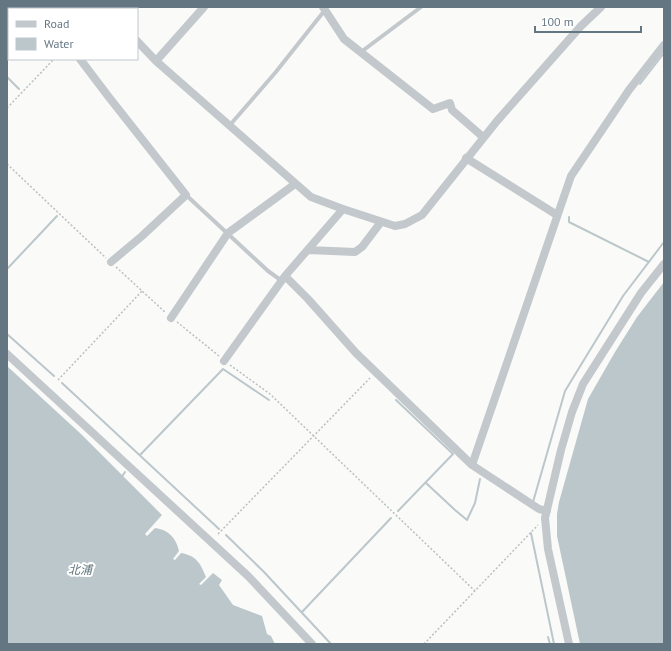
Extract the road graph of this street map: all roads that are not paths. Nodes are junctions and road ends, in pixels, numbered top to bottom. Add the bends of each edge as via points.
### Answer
1 (204, 7) edge
2 (421, 7) edge
3 (601, 7) edge
4 (324, 9) edge
5 (138, 41) edge
6 (664, 45) edge
7 (361, 52) junction
8 (81, 60) edge
9 (156, 61) junction
10 (230, 125) junction
11 (483, 137) junction
12 (466, 158) junction
13 (295, 184) junction
14 (186, 195) junction
15 (343, 209) junction
16 (557, 215) junction
17 (381, 222) junction
18 (228, 233) junction
19 (308, 250) junction
20 (111, 262) road end
21 (664, 264) edge
22 (283, 278) junction
23 (171, 318) road end
24 (7, 354) edge
25 (224, 361) road end
26 (472, 465) junction
27 (546, 515) junction
28 (312, 644) edge
29 (569, 644) edge

1 - 9 street
2 - 7 lane
3 - 11 street via 581,26
4 - 7 street via 344,39
4 - 10 lane via 275,73
5 - 9 street
6 - 16 street via 629,90 571,176
7 - 11 street via 434,109 450,103 452,110
8 - 14 street
9 - 10 street
10 - 13 street
11 - 12 street
12 - 16 street
12 - 17 street via 422,215 395,226
13 - 15 street via 311,197
13 - 18 street
14 - 18 lane
14 - 20 street
15 - 17 street
15 - 19 street
16 - 26 street
17 - 19 street via 362,247 355,252
18 - 22 lane via 268,271
18 - 23 street
19 - 22 street
21 - 27 street via 641,293 583,384 563,442
22 - 25 street
22 - 26 street via 308,299 356,353
24 - 28 street via 237,565
26 - 27 street
27 - 29 street via 548,549

